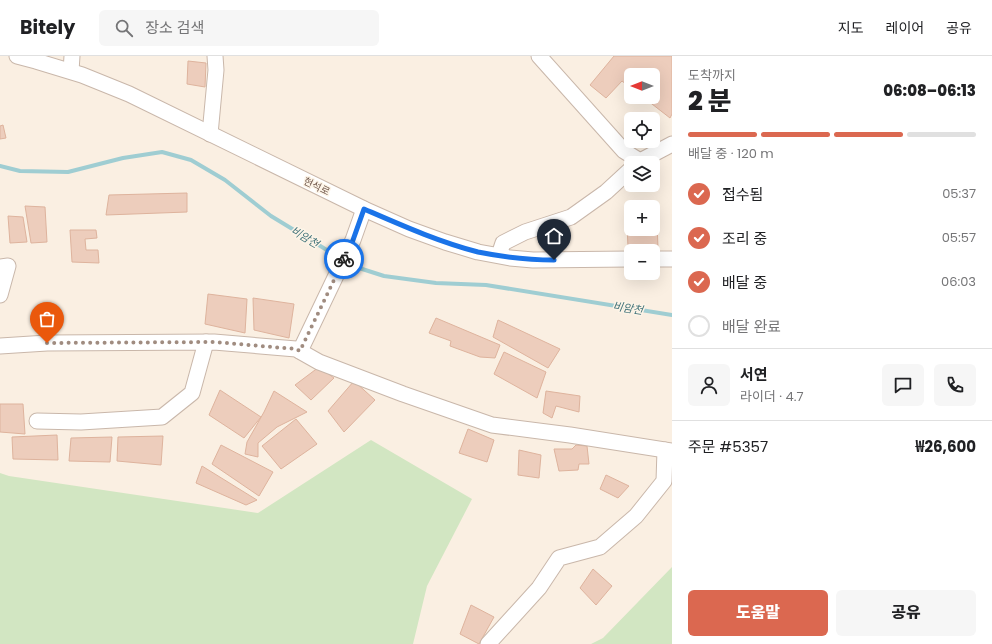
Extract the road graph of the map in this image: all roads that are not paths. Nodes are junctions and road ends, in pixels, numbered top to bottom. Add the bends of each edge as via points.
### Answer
1 (17, 56) edge
2 (72, 56) edge
3 (215, 56) edge
4 (539, 56) edge
5 (71, 71) junction
6 (210, 134) junction
7 (672, 144) edge
8 (629, 156) edge
9 (650, 156) edge
10 (624, 175) edge
11 (364, 209) junction
12 (499, 255) junction
13 (624, 259) edge
14 (660, 259) edge
15 (672, 259) edge
16 (0, 267) edge
17 (0, 295) edge
18 (206, 342) junction
19 (0, 346) edge
20 (300, 351) junction
21 (37, 421) dead end
22 (669, 451) edge
23 (488, 644) edge

1 - 5 street, 현석로
2 - 5 street
3 - 6 street
4 - 8 street
5 - 6 street, 현석로 via 129,94
6 - 11 street, 현석로
7 - 9 street
10 - 12 street via 606,192 571,217 525,232 503,244
11 - 12 street, 현석로 via 444,242
11 - 20 street via 353,240
12 - 13 street, 현석로 via 533,260
14 - 15 street
16 - 17 street via 8,266
18 - 19 street via 47,343
18 - 20 street
18 - 21 street via 192,393 162,417 81,422
20 - 22 street via 319,362 492,425
22 - 23 street via 664,481 636,516 600,547 559,558 539,588

